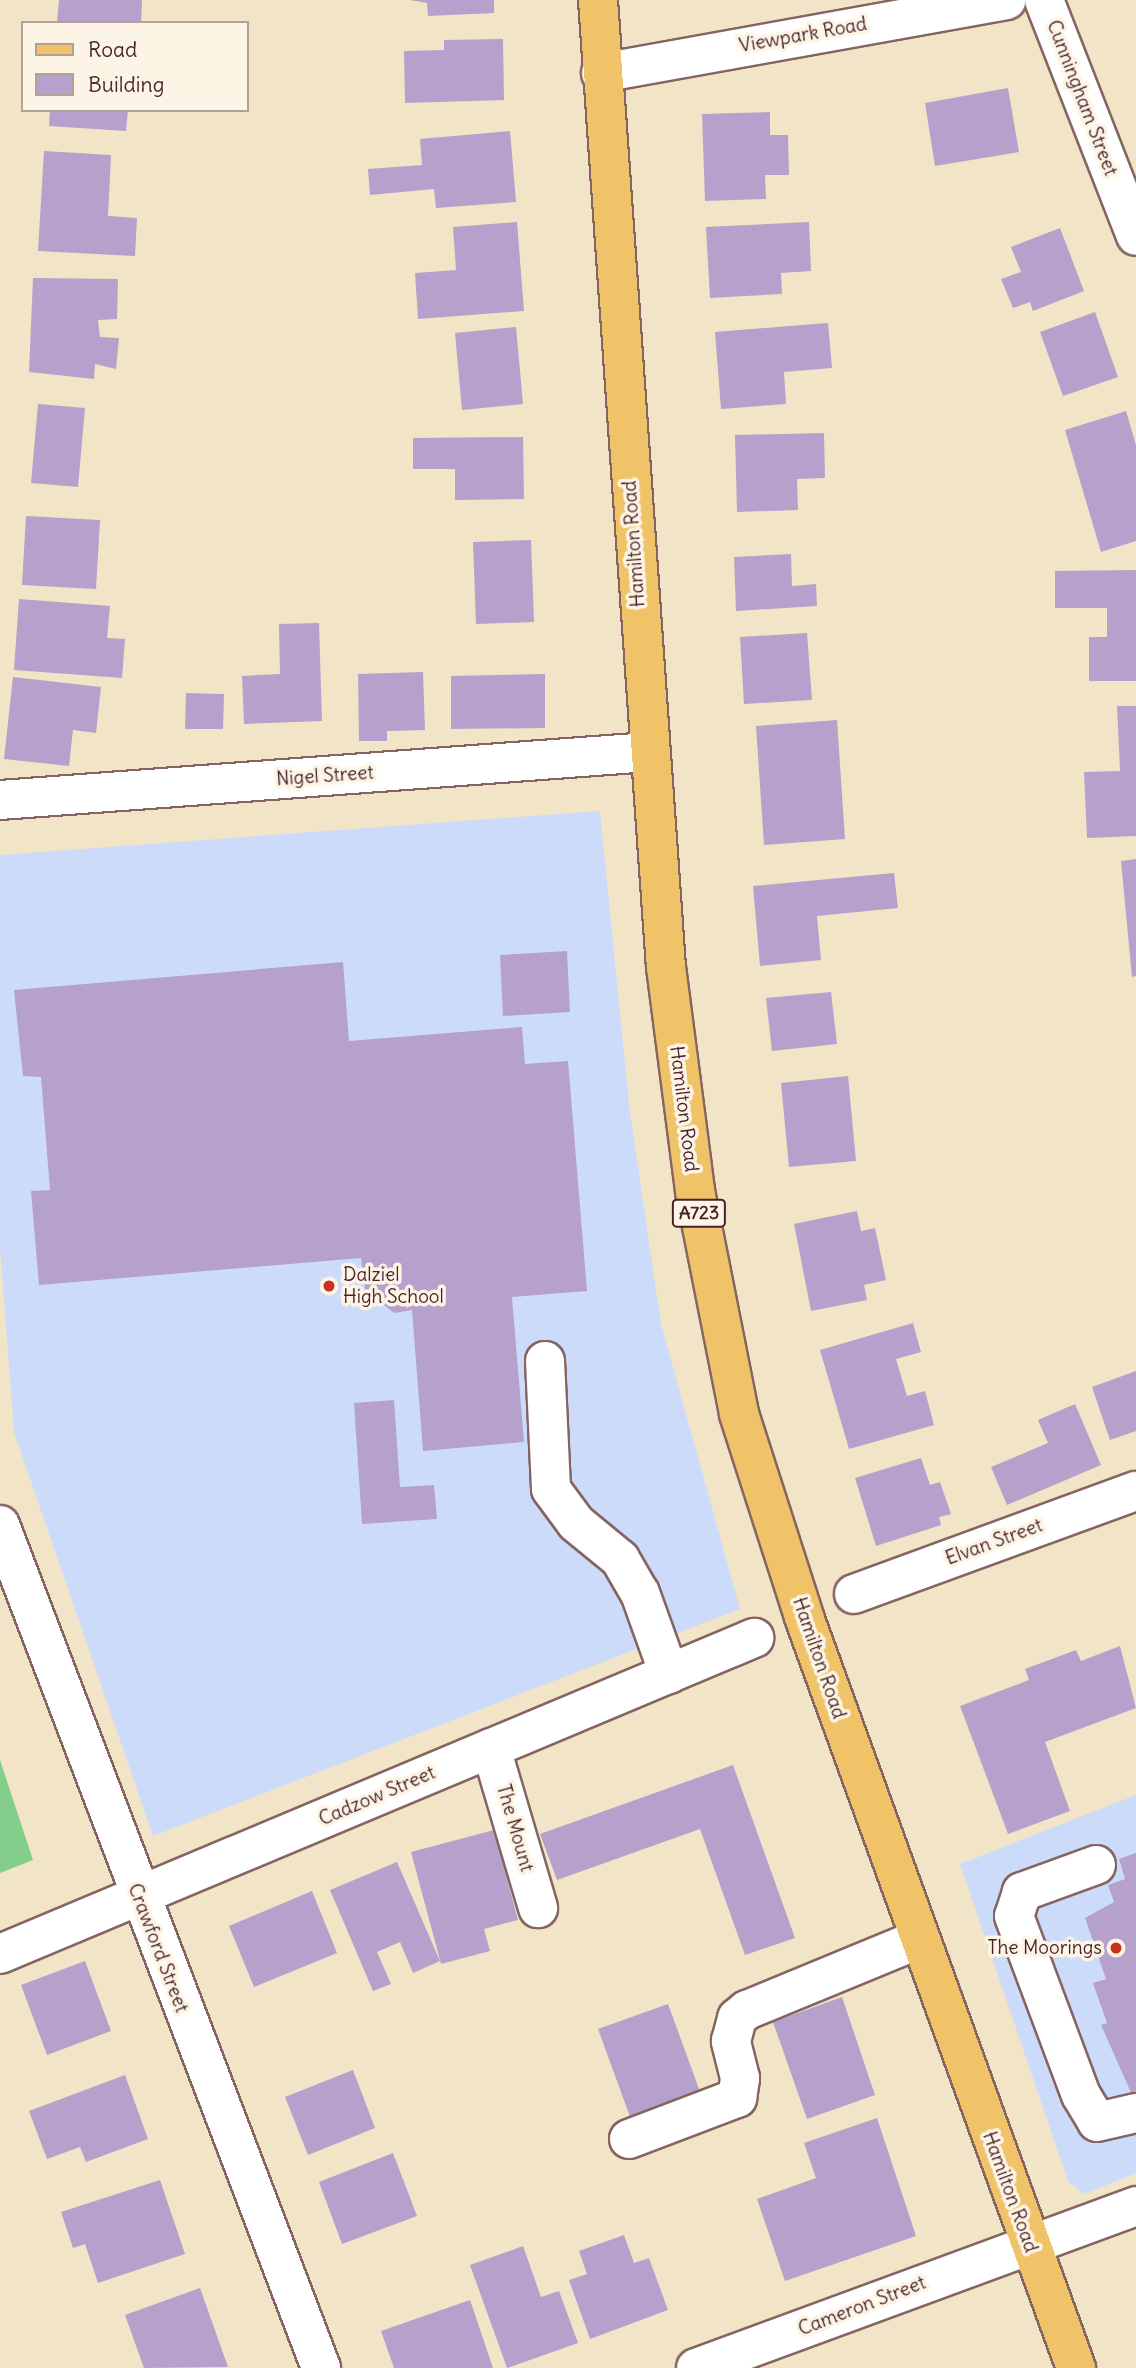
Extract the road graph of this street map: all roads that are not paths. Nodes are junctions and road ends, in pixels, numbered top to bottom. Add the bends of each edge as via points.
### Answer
1 (598, 0) edge
2 (1006, 0) edge
3 (1044, 0) edge
4 (601, 73) junction
5 (1136, 236) edge
6 (649, 752) junction
7 (0, 800) edge
8 (545, 1361) dead end
9 (1136, 1491) edge
10 (0, 1525) edge
11 (853, 1594) dead end
12 (754, 1638) dead end
13 (668, 1674) junction
14 (492, 1748) junction
15 (1096, 1865) dead end
16 (138, 1896) junction
17 (538, 1908) dead end
18 (919, 1939) junction
19 (0, 1954) edge
20 (1136, 2113) edge
21 (629, 2138) dead end
22 (1136, 2206) edge
23 (1029, 2245) junction
24 (321, 2368) edge
25 (696, 2368) edge
26 (1076, 2368) edge

1 - 4 main road, Hamilton Road / A723
2 - 4 street, Viewpark Road
3 - 5 street, Cunningham Street
4 - 6 main road, Hamilton Road / A723
6 - 7 street, Nigel Street
6 - 18 main road, Hamilton Road / A723 via 666,967 695,1191 738,1414
8 - 13 street via 551,1489 576,1522 620,1559 640,1593
9 - 11 street, Elvan Street
10 - 16 street, Crawford Street
12 - 13 street, Cadzow Street
13 - 14 street, Cadzow Street
14 - 16 street, Cadzow Street
14 - 17 street, The Mount
15 - 20 street via 1022,1892 1014,1916 1081,2095 1097,2122
16 - 19 street, Cadzow Street
16 - 24 street, Crawford Street
18 - 21 street via 747,2010 737,2018 731,2041 740,2078 737,2098
18 - 23 main road, Hamilton Road / A723
22 - 23 street, Cameron Street
23 - 25 street, Cameron Street
23 - 26 main road, Hamilton Road / A723

